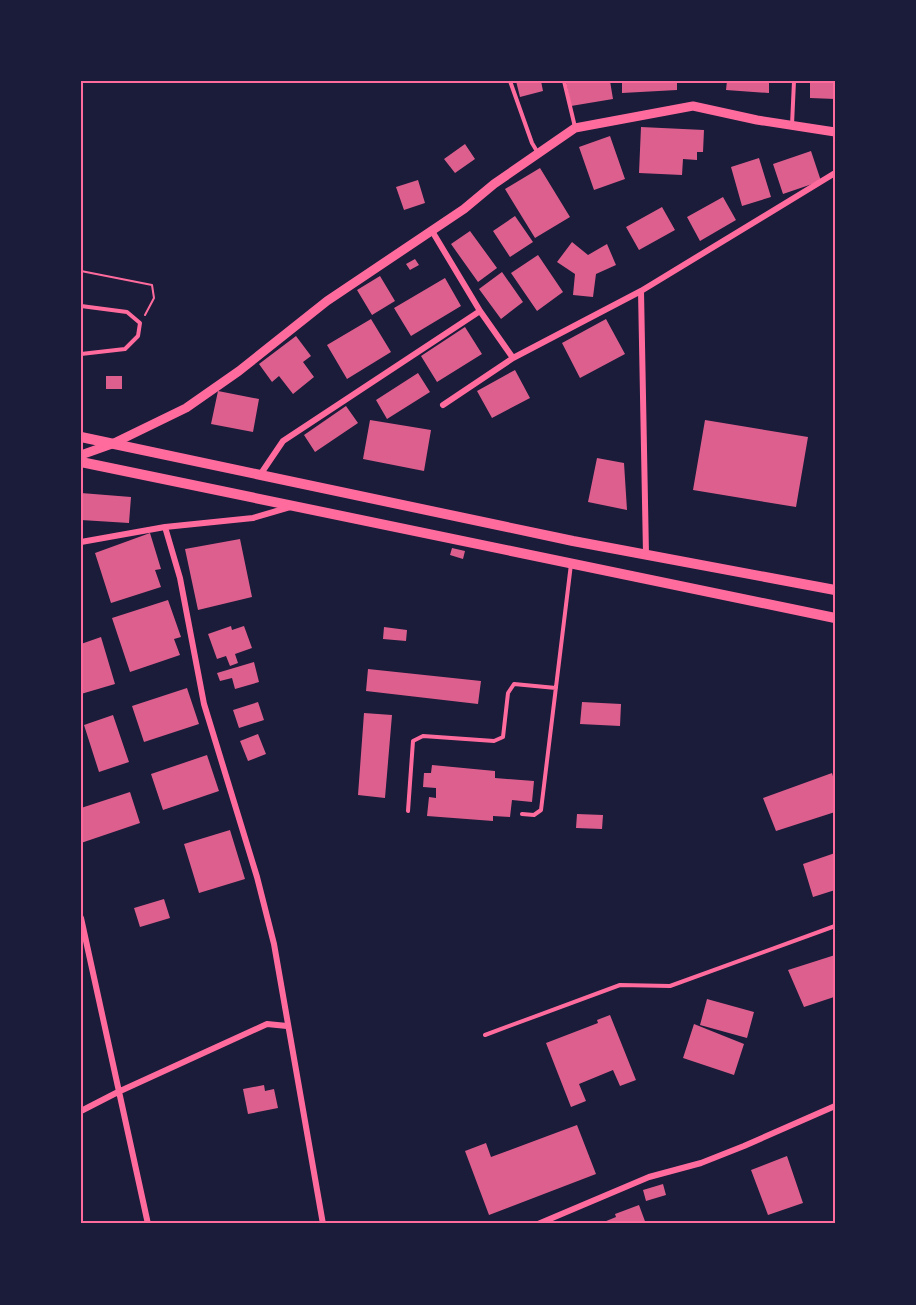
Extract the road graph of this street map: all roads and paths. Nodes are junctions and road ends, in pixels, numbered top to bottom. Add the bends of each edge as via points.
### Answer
1 (510, 81) edge
2 (564, 81) edge
3 (794, 81) edge
4 (792, 125) junction
5 (575, 128) junction
6 (835, 132) edge
7 (539, 153) junction
8 (835, 173) edge
9 (432, 231) junction
10 (81, 271) edge
11 (641, 291) junction
12 (81, 306) edge
13 (480, 311) junction
14 (140, 323) junction
15 (81, 354) edge
16 (513, 358) junction
17 (442, 405) dead end
18 (81, 437) edge
19 (112, 444) junction
20 (81, 455) edge
21 (81, 462) edge
22 (260, 475) junction
23 (295, 506) junction
24 (165, 527) junction
25 (81, 542) edge
26 (646, 554) junction
27 (572, 563) junction
28 (835, 590) edge
29 (835, 618) edge
30 (556, 688) junction
31 (408, 811) dead end
32 (522, 814) dead end
33 (81, 918) edge
34 (835, 926) edge
35 (287, 1026) junction
36 (484, 1035) dead end
37 (118, 1092) junction
38 (835, 1106) edge
39 (81, 1111) edge
40 (321, 1223) edge
41 (148, 1224) edge
42 (538, 1224) edge

1 - 7 lane
2 - 5 lane
3 - 4 lane
4 - 5 street via 693,106
4 - 6 street
5 - 7 street
7 - 9 street
8 - 11 street
9 - 13 street
9 - 19 street via 327,301 186,408
10 - 14 path via 152,285 154,298
11 - 16 street
11 - 26 street
12 - 14 lane via 127,312
13 - 16 street
13 - 22 street via 283,441
14 - 15 lane via 138,336 125,349
16 - 17 street
18 - 19 main road
19 - 20 street
19 - 22 main road
21 - 23 main road
22 - 26 main road
23 - 24 street via 254,518
23 - 27 main road
24 - 25 street
24 - 35 street via 180,578 204,704 257,877
26 - 28 main road
27 - 29 main road
27 - 30 lane
30 - 31 lane via 514,684 508,693 503,737 495,741 423,736 413,741
30 - 32 lane via 541,810 534,815
33 - 37 street
34 - 36 lane via 670,986 620,985
35 - 37 street via 267,1024
35 - 40 street
37 - 39 street
37 - 41 street
38 - 42 street via 744,1146 649,1177

